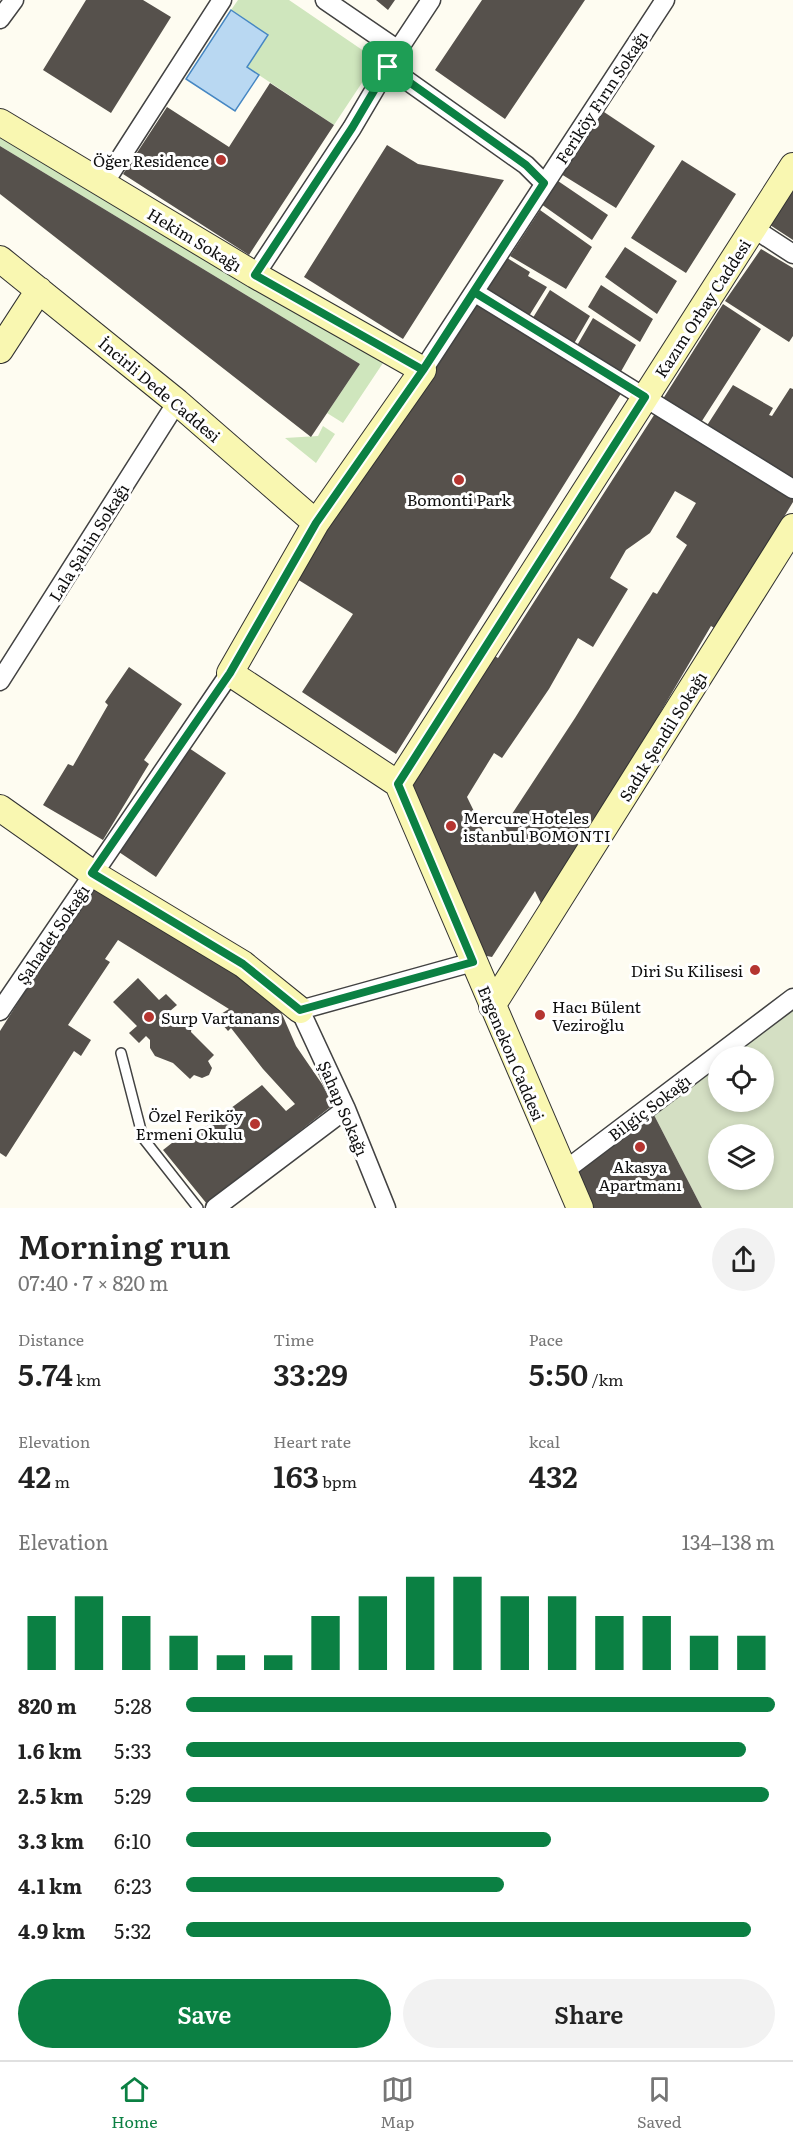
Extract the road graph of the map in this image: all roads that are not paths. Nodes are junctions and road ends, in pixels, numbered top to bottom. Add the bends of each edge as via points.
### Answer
1 (14, 0) edge
2 (222, 0) edge
3 (325, 0) edge
4 (431, 0) edge
5 (665, 0) edge
6 (0, 19) edge
7 (398, 50) junction
8 (388, 67) junction
9 (0, 122) edge
10 (793, 166) edge
11 (544, 183) junction
12 (103, 184) junction
13 (753, 228) junction
14 (793, 254) edge
15 (0, 259) edge
16 (255, 275) junction
17 (39, 290) junction
18 (474, 292) junction
19 (0, 350) edge
20 (423, 370) junction
21 (645, 397) junction
22 (177, 402) junction
23 (793, 489) edge
24 (316, 523) junction
25 (793, 527) edge
26 (230, 673) junction
27 (0, 681) edge
28 (398, 784) junction
29 (0, 808) edge
30 (92, 873) junction
31 (473, 962) junction
32 (793, 998) edge
33 (492, 1006) junction
34 (300, 1010) junction
35 (0, 1011) edge
36 (121, 1053) dead end
37 (346, 1109) junction
38 (563, 1172) junction
39 (198, 1208) edge
40 (215, 1208) edge
41 (386, 1208) edge
42 (580, 1208) edge

1 - 6 street
2 - 12 street
3 - 7 street
4 - 7 street
5 - 11 street, Feriköy Fırın Sokağı
7 - 8 street
8 - 11 street via 526,165
8 - 16 street
9 - 12 main road, Hekim Sokağı
10 - 13 main road, Kazım Orbay Caddesi
11 - 18 street, Feriköy Fırın Sokağı
12 - 16 main road, Hekim Sokağı
13 - 14 street
13 - 21 main road, Kazım Orbay Caddesi
15 - 17 main road, İncirli Dede Caddesi
16 - 20 main road, Hekim Sokağı
17 - 19 main road
17 - 22 main road, İncirli Dede Caddesi
18 - 20 street, Feriköy Fırın Sokağı
18 - 21 street
20 - 24 main road, Feriköy Fırın Sokağı
21 - 23 street
21 - 28 main road, Kazım Orbay Caddesi
22 - 24 main road, İncirli Dede Caddesi
22 - 27 street, Lala Şahin Sokağı
24 - 26 main road, Şahadet Sokağı
25 - 33 main road, Sadık Şendil Sokağı
26 - 28 main road
26 - 30 street, Şahadet Sokağı
28 - 31 main road, Ergenekon Caddesi
29 - 30 main road
30 - 34 main road via 243,964
30 - 35 street, Şahadet Sokağı
31 - 33 main road, Ergenekon Caddesi
31 - 34 street
32 - 38 street, Bilgiç Sokağı
33 - 38 main road, Ergenekon Caddesi
34 - 37 street, Şahap Sokağı
36 - 39 lane via 143,1138
37 - 40 street
37 - 41 street, Şahap Sokağı
38 - 42 main road, Ergenekon Caddesi

